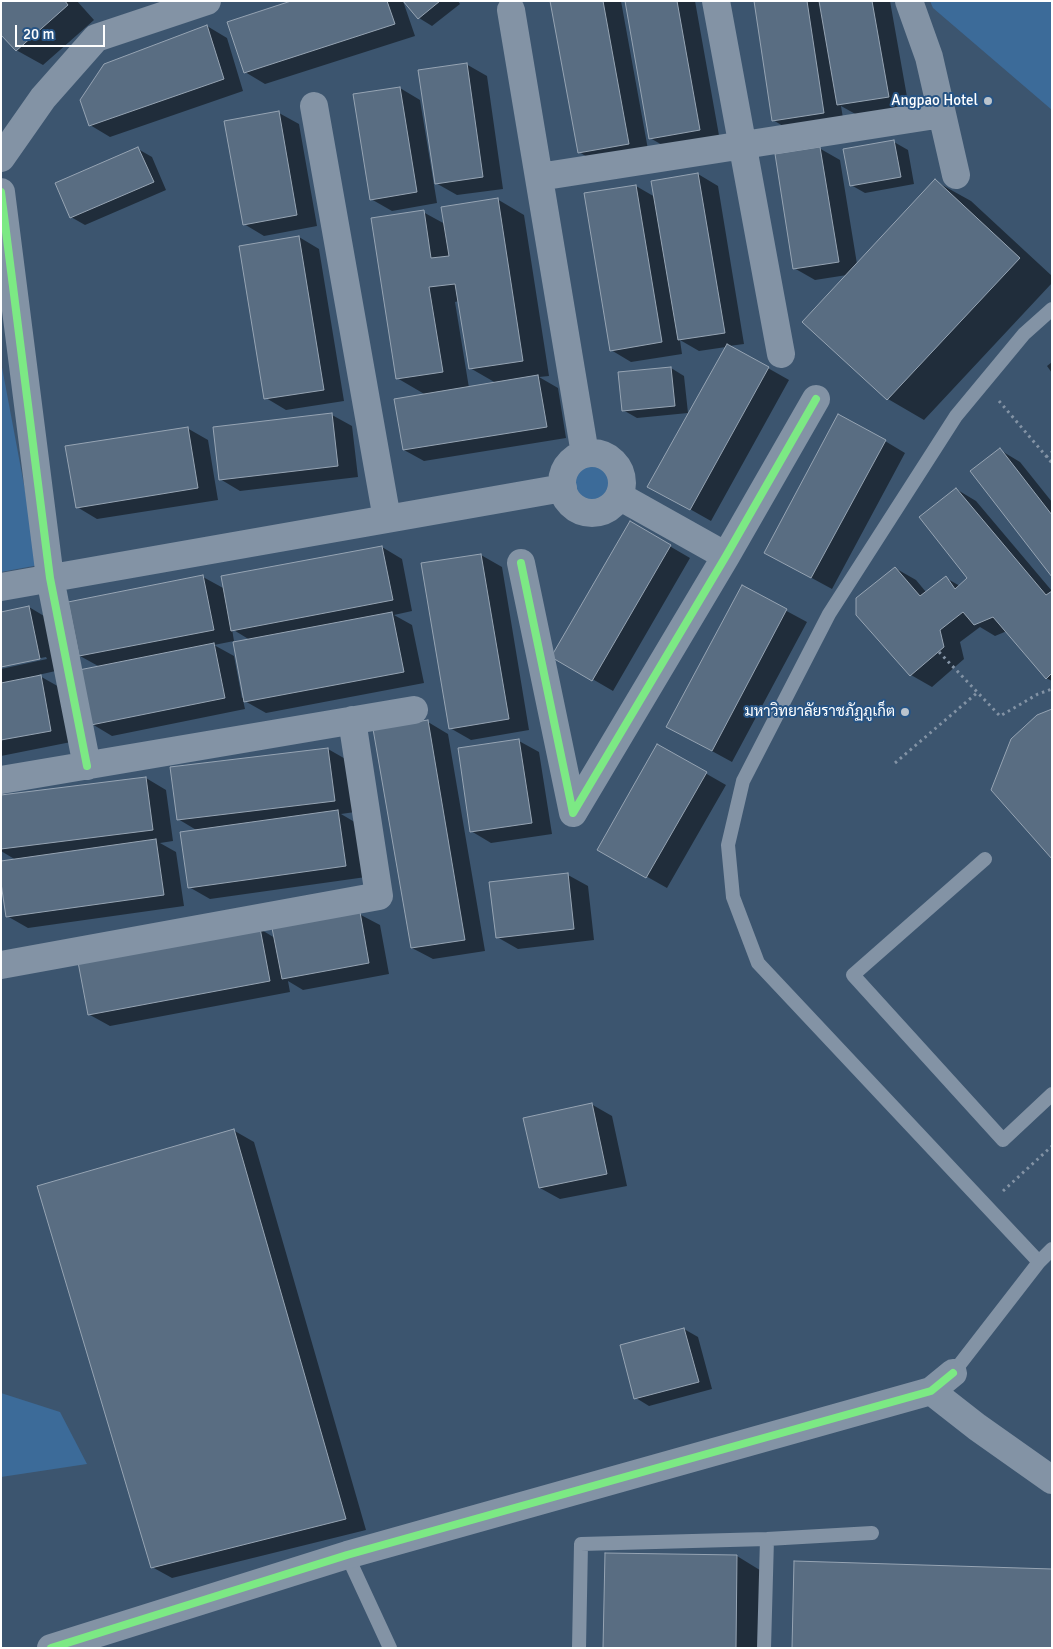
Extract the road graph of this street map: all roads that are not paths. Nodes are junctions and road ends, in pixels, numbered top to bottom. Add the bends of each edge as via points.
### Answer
1 (207, 1) edge
2 (716, 1) edge
3 (909, 1) edge
4 (511, 10) dead end
5 (314, 106) dead end
6 (942, 114) junction
7 (741, 145) junction
8 (1, 158) edge
9 (956, 175) dead end
10 (539, 177) junction
11 (1, 192) edge
12 (1052, 310) edge
13 (781, 354) dead end
14 (816, 399) dead end
15 (585, 454) junction
16 (563, 488) junction
17 (619, 496) junction
18 (388, 519) junction
19 (726, 556) junction
20 (521, 563) dead end
21 (50, 578) junction
22 (1, 587) edge
23 (414, 710) dead end
24 (352, 720) junction
25 (87, 766) junction
26 (1, 780) edge
27 (985, 859) dead end
28 (1, 965) edge
29 (1052, 1094) edge
30 (1052, 1248) edge
31 (1039, 1262) junction
32 (954, 1373) joint
33 (931, 1391) junction
34 (1052, 1480) edge
35 (872, 1532) dead end
36 (767, 1539) junction
37 (347, 1555) junction
38 (51, 1648) edge
39 (390, 1648) edge
40 (579, 1648) edge
41 (764, 1648) edge

1 - 8 street via 96,38 43,98
2 - 7 street
3 - 6 street via 929,56
4 - 10 street
5 - 18 street
6 - 7 street
6 - 9 street
7 - 10 street
7 - 13 street
10 - 15 street
11 - 21 street
12 - 31 lane via 1024,334 956,416 829,614 743,780 728,845 733,897 758,963
14 - 19 street
15 - 16 street via 570,463 564,472
15 - 17 street via 596,454 615,464 622,483
16 - 17 street via 566,498 576,509 588,513 605,510
16 - 18 street
17 - 19 street
18 - 21 street
19 - 20 street via 573,813
21 - 22 street
21 - 25 street
23 - 24 street
24 - 25 street
24 - 28 street via 379,896
25 - 26 street
27 - 29 lane via 853,975 1004,1140
30 - 31 lane
31 - 32 lane
32 - 33 street
33 - 34 street
33 - 37 street
35 - 36 lane
36 - 40 lane via 581,1544
36 - 41 lane
37 - 38 street
37 - 39 lane

